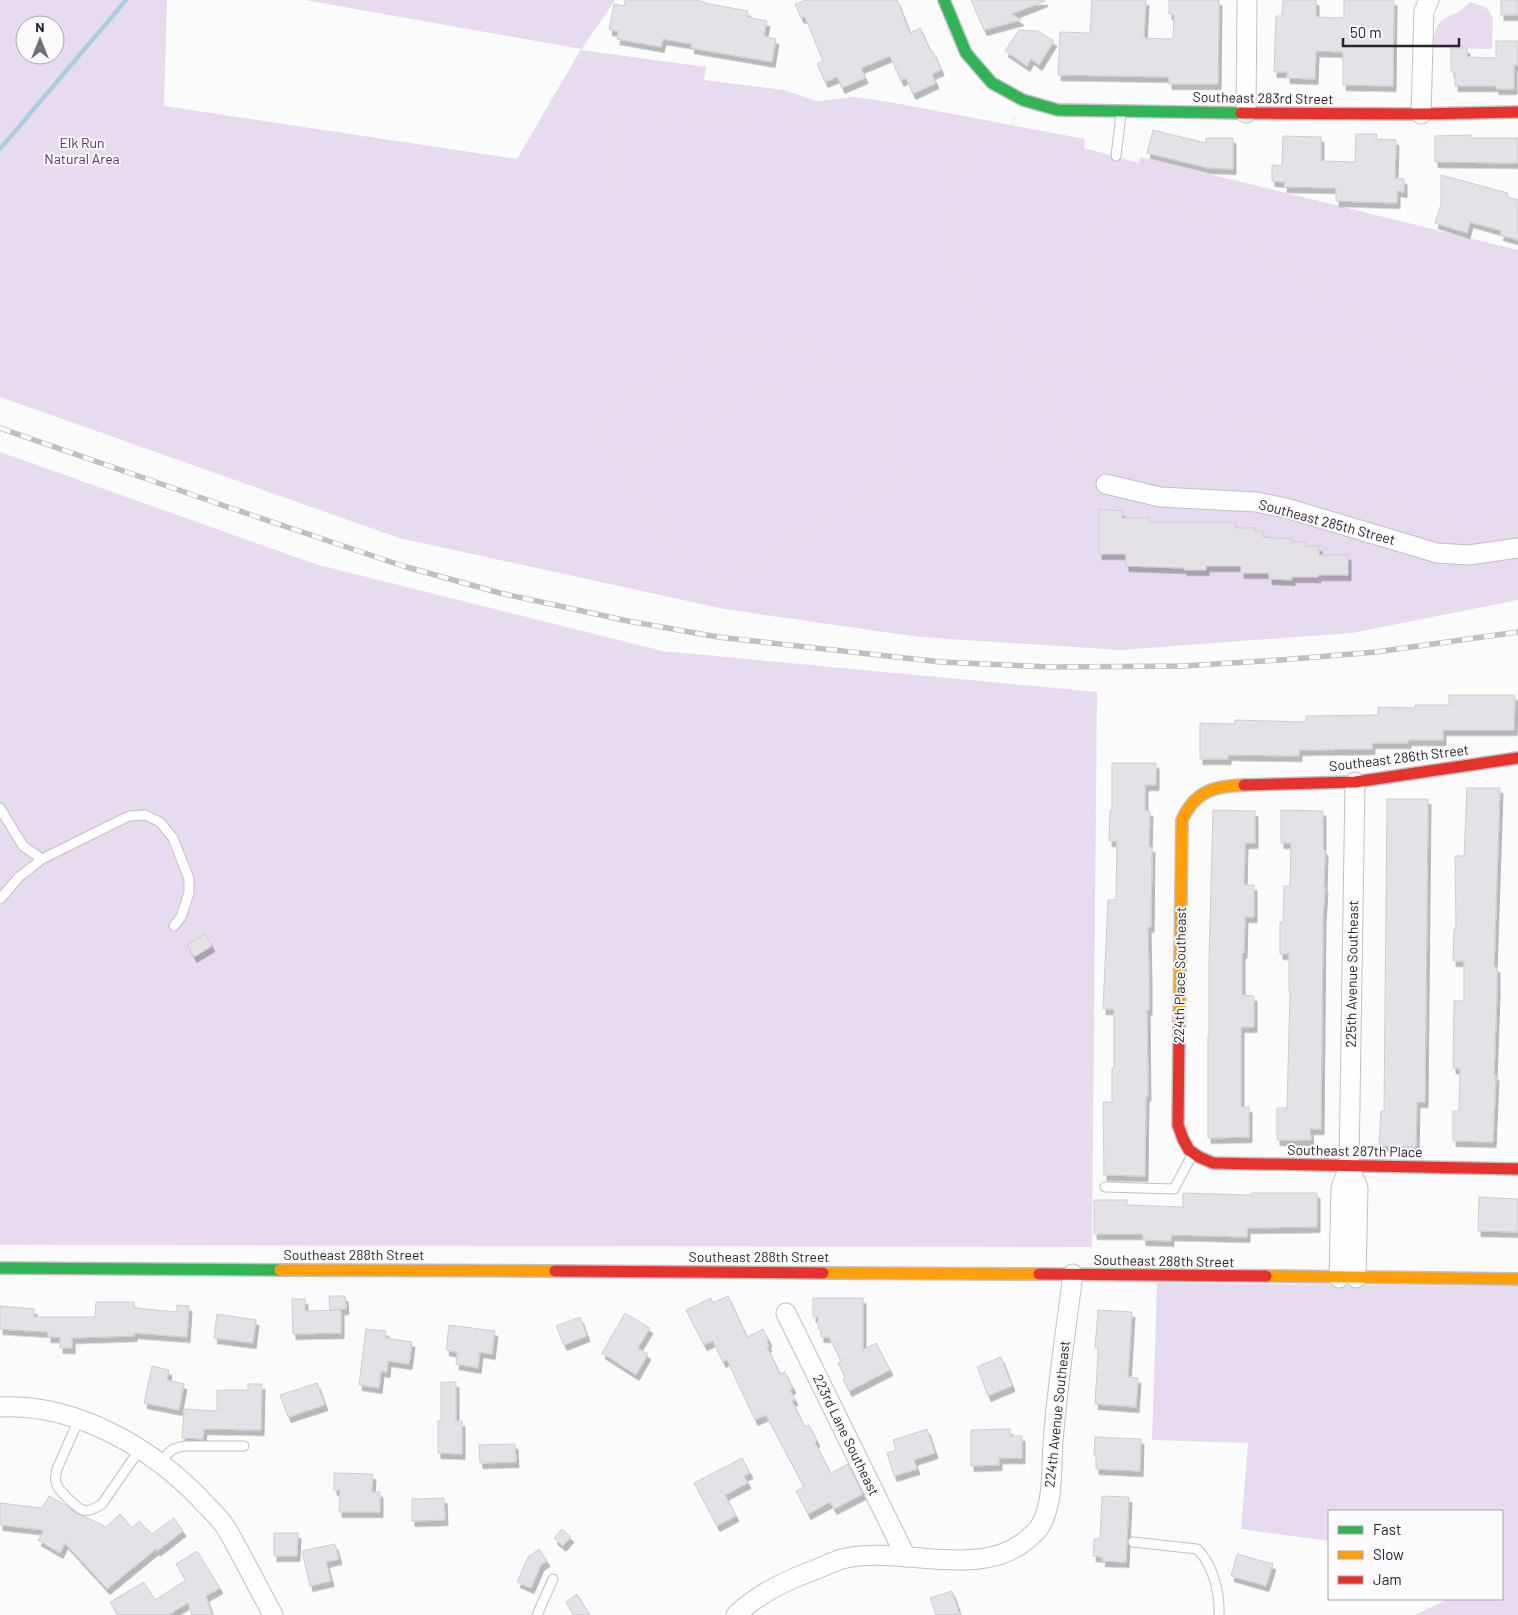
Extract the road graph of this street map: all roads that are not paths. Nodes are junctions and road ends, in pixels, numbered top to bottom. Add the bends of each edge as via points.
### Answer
1 (944, 0) edge
2 (1247, 0) edge
3 (1429, 0) edge
4 (1121, 111) junction
5 (1518, 112) edge
6 (1246, 113) junction
7 (1421, 114) junction
8 (1116, 156) dead end
9 (1106, 484) road end
10 (1518, 548) edge
11 (1518, 758) edge
12 (1354, 782) junction
13 (1196, 797) joint
14 (0, 808) edge
15 (42, 859) junction
16 (0, 899) edge
17 (174, 926) dead end
18 (1192, 1154) junction
19 (1349, 1166) junction
20 (1518, 1169) edge
21 (1105, 1187) dead end
22 (0, 1268) edge
23 (1072, 1274) junction
24 (1348, 1278) junction
25 (1518, 1279) edge
26 (786, 1314) dead end
27 (0, 1407) edge
28 (79, 1419) junction
29 (244, 1446) dead end
30 (140, 1449) junction
31 (159, 1462) junction
32 (1133, 1542) dead end
33 (906, 1557) junction
34 (553, 1579) dead end
35 (273, 1615) edge
36 (537, 1615) edge
37 (736, 1615) edge
38 (1219, 1615) edge

1 - 4 street, Southeast 283rd Street via 966,53 992,83 1023,100 1058,110
2 - 6 street
3 - 7 street via 1424,11
4 - 6 street, Southeast 283rd Street
4 - 8 lane
5 - 7 street, Southeast 283rd Street
6 - 7 street, Southeast 283rd Street
9 - 10 street, Southeast 285th Street via 1167,498 1256,502 1286,508 1437,553 1469,555
11 - 12 street, Southeast 286th Street
12 - 13 street, Southeast 286th Street via 1222,786
12 - 19 street, 225th Avenue Southeast
13 - 18 street, 224th Place Southeast via 1182,820 1178,1125 1183,1143
14 - 15 lane via 23,846
15 - 16 lane via 19,877
15 - 17 lane via 129,816 145,815 160,822 173,838 189,879 189,893 181,917
18 - 19 street, Southeast 287th Place via 1226,1164
18 - 21 lane via 1174,1189
19 - 20 street, Southeast 287th Place
19 - 24 street, 225th Avenue Southeast via 1341,1188
22 - 23 street, Southeast 288th Street
23 - 24 street, Southeast 288th Street
23 - 33 street, 224th Avenue Southeast via 1052,1476 1046,1511 1039,1528 1021,1546 983,1560
24 - 25 street, Southeast 288th Street
26 - 33 street, 223rd Lane Southeast
27 - 28 street via 45,1410
28 - 30 street
28 - 30 lane via 55,1478 62,1492 80,1509 92,1509 102,1504
29 - 31 lane via 184,1446 173,1449
30 - 31 street
31 - 35 street via 187,1484 224,1525
32 - 38 lane via 1197,1549 1213,1578
33 - 37 street via 842,1559 796,1576 751,1601
34 - 36 lane

